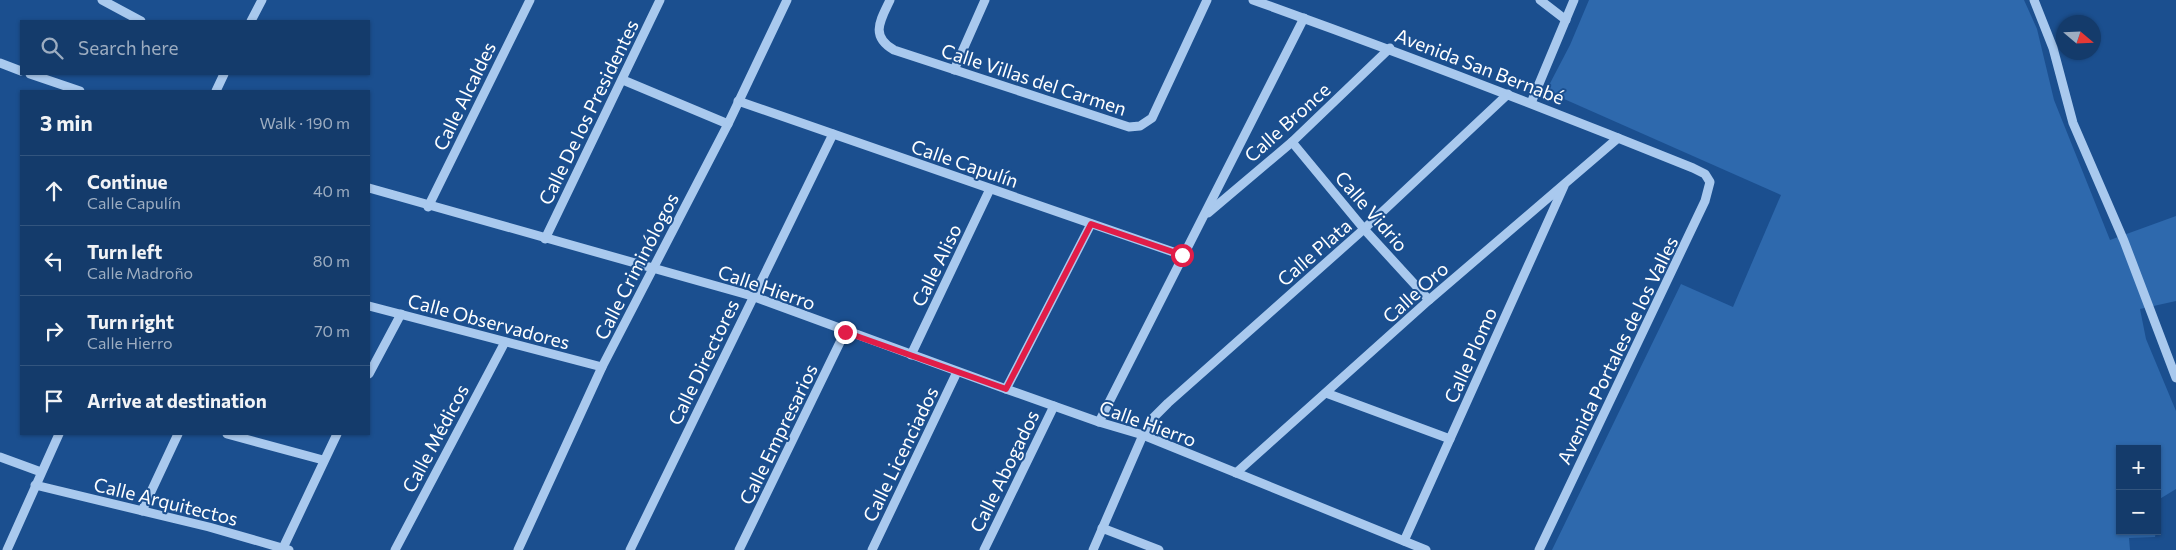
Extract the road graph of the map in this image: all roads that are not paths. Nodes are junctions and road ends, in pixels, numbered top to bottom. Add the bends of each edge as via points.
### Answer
1 (102, 0) edge
2 (262, 0) edge
3 (530, 0) edge
4 (660, 0) edge
5 (786, 0) edge
6 (890, 0) edge
7 (985, 0) edge
8 (1207, 0) edge
9 (1254, 0) edge
10 (1540, 0) edge
11 (1574, 0) edge
12 (2034, 0) edge
13 (1304, 18) junction
14 (139, 20) edge
15 (252, 20) edge
16 (1566, 20) junction
17 (1390, 48) junction
18 (0, 63) edge
19 (954, 70) junction
20 (20, 71) edge
21 (33, 75) edge
22 (224, 75) edge
23 (623, 80) junction
24 (77, 90) edge
25 (216, 90) edge
26 (1508, 94) junction
27 (738, 101) junction
28 (1531, 103) junction
29 (728, 124) junction
30 (833, 134) junction
31 (1618, 138) junction
32 (1292, 142) junction
33 (1693, 168) joint
34 (1566, 182) junction
35 (370, 188) edge
36 (990, 189) junction
37 (428, 207) junction
38 (1204, 216) junction
39 (1091, 224) junction
40 (1364, 229) junction
41 (545, 239) junction
42 (1182, 255) junction
43 (653, 269) junction
44 (752, 296) junction
45 (1429, 300) junction
46 (370, 306) edge
47 (401, 314) junction
48 (845, 332) junction
49 (505, 342) junction
50 (911, 355) junction
51 (602, 367) junction
52 (370, 372) edge
53 (958, 372) junction
54 (2176, 378) edge
55 (1006, 389) junction
56 (1326, 393) junction
57 (1054, 406) junction
58 (1099, 422) junction
59 (59, 435) edge
60 (178, 435) edge
61 (231, 435) edge
62 (336, 435) edge
63 (1143, 435) junction
64 (1450, 439) junction
65 (0, 457) edge
66 (323, 460) junction
67 (41, 472) junction
68 (1236, 474) junction
69 (35, 485) junction
70 (142, 511) junction
71 (1102, 528) junction
72 (1404, 542) junction
73 (0, 547) edge
74 (286, 549) edge
75 (7, 550) edge
76 (395, 550) edge
77 (518, 550) edge
78 (630, 550) edge
79 (739, 550) edge
80 (872, 550) edge
81 (984, 550) edge
82 (1093, 550) edge
83 (1158, 550) edge
84 (1424, 550) edge
85 (1539, 550) edge

1 - 14 street
2 - 15 street
3 - 37 street, Calle Alcaldes
4 - 23 street, Calle De los Presidentes
5 - 27 street, Calle Criminólogos
6 - 19 street, Calle Villas del Carmen via 879,27 879,37 884,44
7 - 19 street
8 - 19 street, Calle Villas del Carmen via 1161,102 1152,118 1140,126 1116,124
9 - 13 street, Avenida San Bernabé
10 - 16 street
11 - 16 street
12 - 54 street via 2053,48 2073,123 2124,241
13 - 17 street, Avenida San Bernabé
13 - 38 street, Calle Bronce
16 - 28 street
17 - 26 street, Avenida San Bernabé
17 - 32 street, Calle Bronce
18 - 20 street
21 - 24 street
22 - 25 street
23 - 29 street
23 - 41 street, Calle De los Presidentes
26 - 28 street, Avenida San Bernabé
26 - 40 street, Calle Plata
27 - 29 street, Calle Criminólogos
27 - 30 street, Calle Capulín
28 - 31 street, Avenida San Bernabé
29 - 43 street, Calle Criminólogos
30 - 36 street, Calle Capulín
30 - 44 street, Calle Directores
31 - 33 street, Avenida San Bernabé
31 - 34 street, Calle Oro
32 - 38 street, Calle Bronce
32 - 40 street, Calle Vidrio
33 - 85 street, Avenida Portales de los Valles via 1705,174 1710,182 1705,201
34 - 45 street, Calle Oro
34 - 64 street, Calle Plomo
35 - 37 street, Calle Hierro
36 - 39 street, Calle Capulín
36 - 50 street, Calle Aliso
37 - 41 street, Calle Hierro
38 - 42 street, Calle Bronce
39 - 42 street, Calle Capulín
39 - 55 street
40 - 45 street, Calle Vidrio
40 - 63 street, Calle Plata via 1168,402
41 - 43 street, Calle Hierro
42 - 58 street, Calle Bronce
43 - 44 street, Calle Hierro
43 - 51 street, Calle Criminólogos
44 - 48 street, Calle Hierro
44 - 78 street, Calle Directores
45 - 56 street, Calle Oro
46 - 47 street, Calle Observadores
47 - 49 street, Calle Observadores
47 - 52 street
48 - 50 street, Calle Hierro
48 - 79 street, Calle Empresarios
49 - 51 street, Calle Observadores
49 - 76 street, Calle Médicos
50 - 53 street, Calle Hierro
51 - 77 street, Calle Criminólogos
53 - 55 street, Calle Hierro
53 - 80 street, Calle Licenciados
55 - 57 street, Calle Hierro
56 - 64 street
56 - 68 street, Calle Oro
57 - 58 street, Calle Hierro
57 - 81 street, Calle Abogados
58 - 63 street, Calle Hierro
59 - 67 street
60 - 70 street
61 - 66 street
62 - 66 street
63 - 68 street, Calle Hierro
63 - 71 street, Calle Plata
64 - 72 street, Calle Plomo
65 - 67 street
66 - 74 street
67 - 69 street
68 - 72 street, Calle Hierro
69 - 70 street, Calle Arquitectos
69 - 75 street
70 - 74 street, Calle Arquitectos
71 - 82 street, Calle Plata
71 - 83 street
72 - 84 street, Calle Hierro
73 - 75 street

